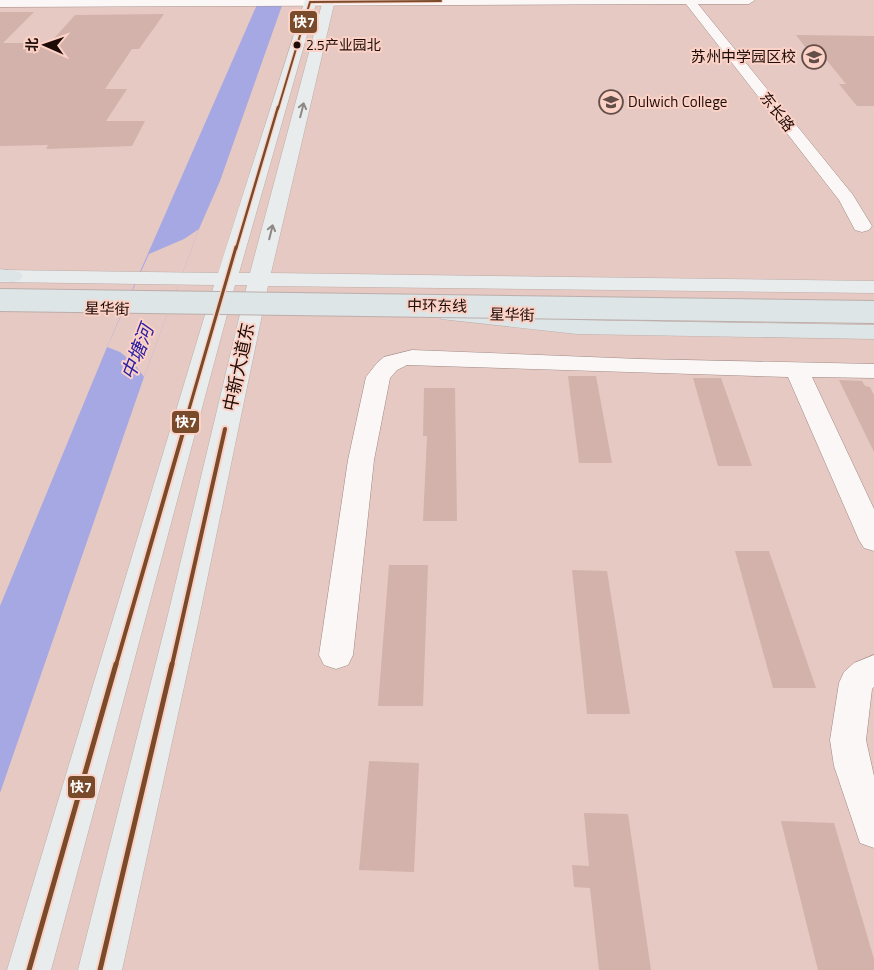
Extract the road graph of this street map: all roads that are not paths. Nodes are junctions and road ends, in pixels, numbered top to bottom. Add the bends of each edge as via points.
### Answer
1 (689, 0) edge
2 (749, 0) edge
3 (319, 1) edge
4 (0, 4) edge
5 (862, 226) dead end
6 (3, 277) edge
7 (227, 278) junction
8 (259, 279) junction
9 (874, 287) edge
10 (874, 295) edge
11 (0, 300) edge
12 (0, 308) edge
13 (218, 311) junction
14 (251, 311) junction
15 (874, 312) edge
16 (444, 314) junction
17 (874, 320) edge
18 (874, 332) edge
19 (797, 370) junction
20 (874, 371) edge
21 (874, 540) edge
22 (336, 655) dead end
23 (874, 670) edge
24 (874, 829) edge
25 (29, 970) edge
26 (100, 970) edge

1 - 2 street
1 - 3 street
1 - 5 street, 东长路 via 846,199
3 - 4 street
3 - 7 main road, 中新大道东
8 -> 3 main road, 中新大道东
6 - 7 main road, 星华街
6 - 10 highway, 中环东线
7 - 8 main road, 星华街
7 - 13 main road, 中新大道东
8 - 9 main road, 星华街
8 - 14 main road, 中新大道东
11 - 15 highway, 中环东线, bridge
12 - 13 main road, 星华街
13 - 14 main road, 星华街
13 - 25 main road, 中新大道东
14 - 16 main road, 星华街
14 - 26 main road, 中新大道东
16 - 17 main road, 星华街
16 - 18 highway via 577,327
19 - 20 street
19 - 21 street
19 - 22 street via 412,357 386,365 378,377 361,460
23 - 24 street via 856,683 848,740 852,766

